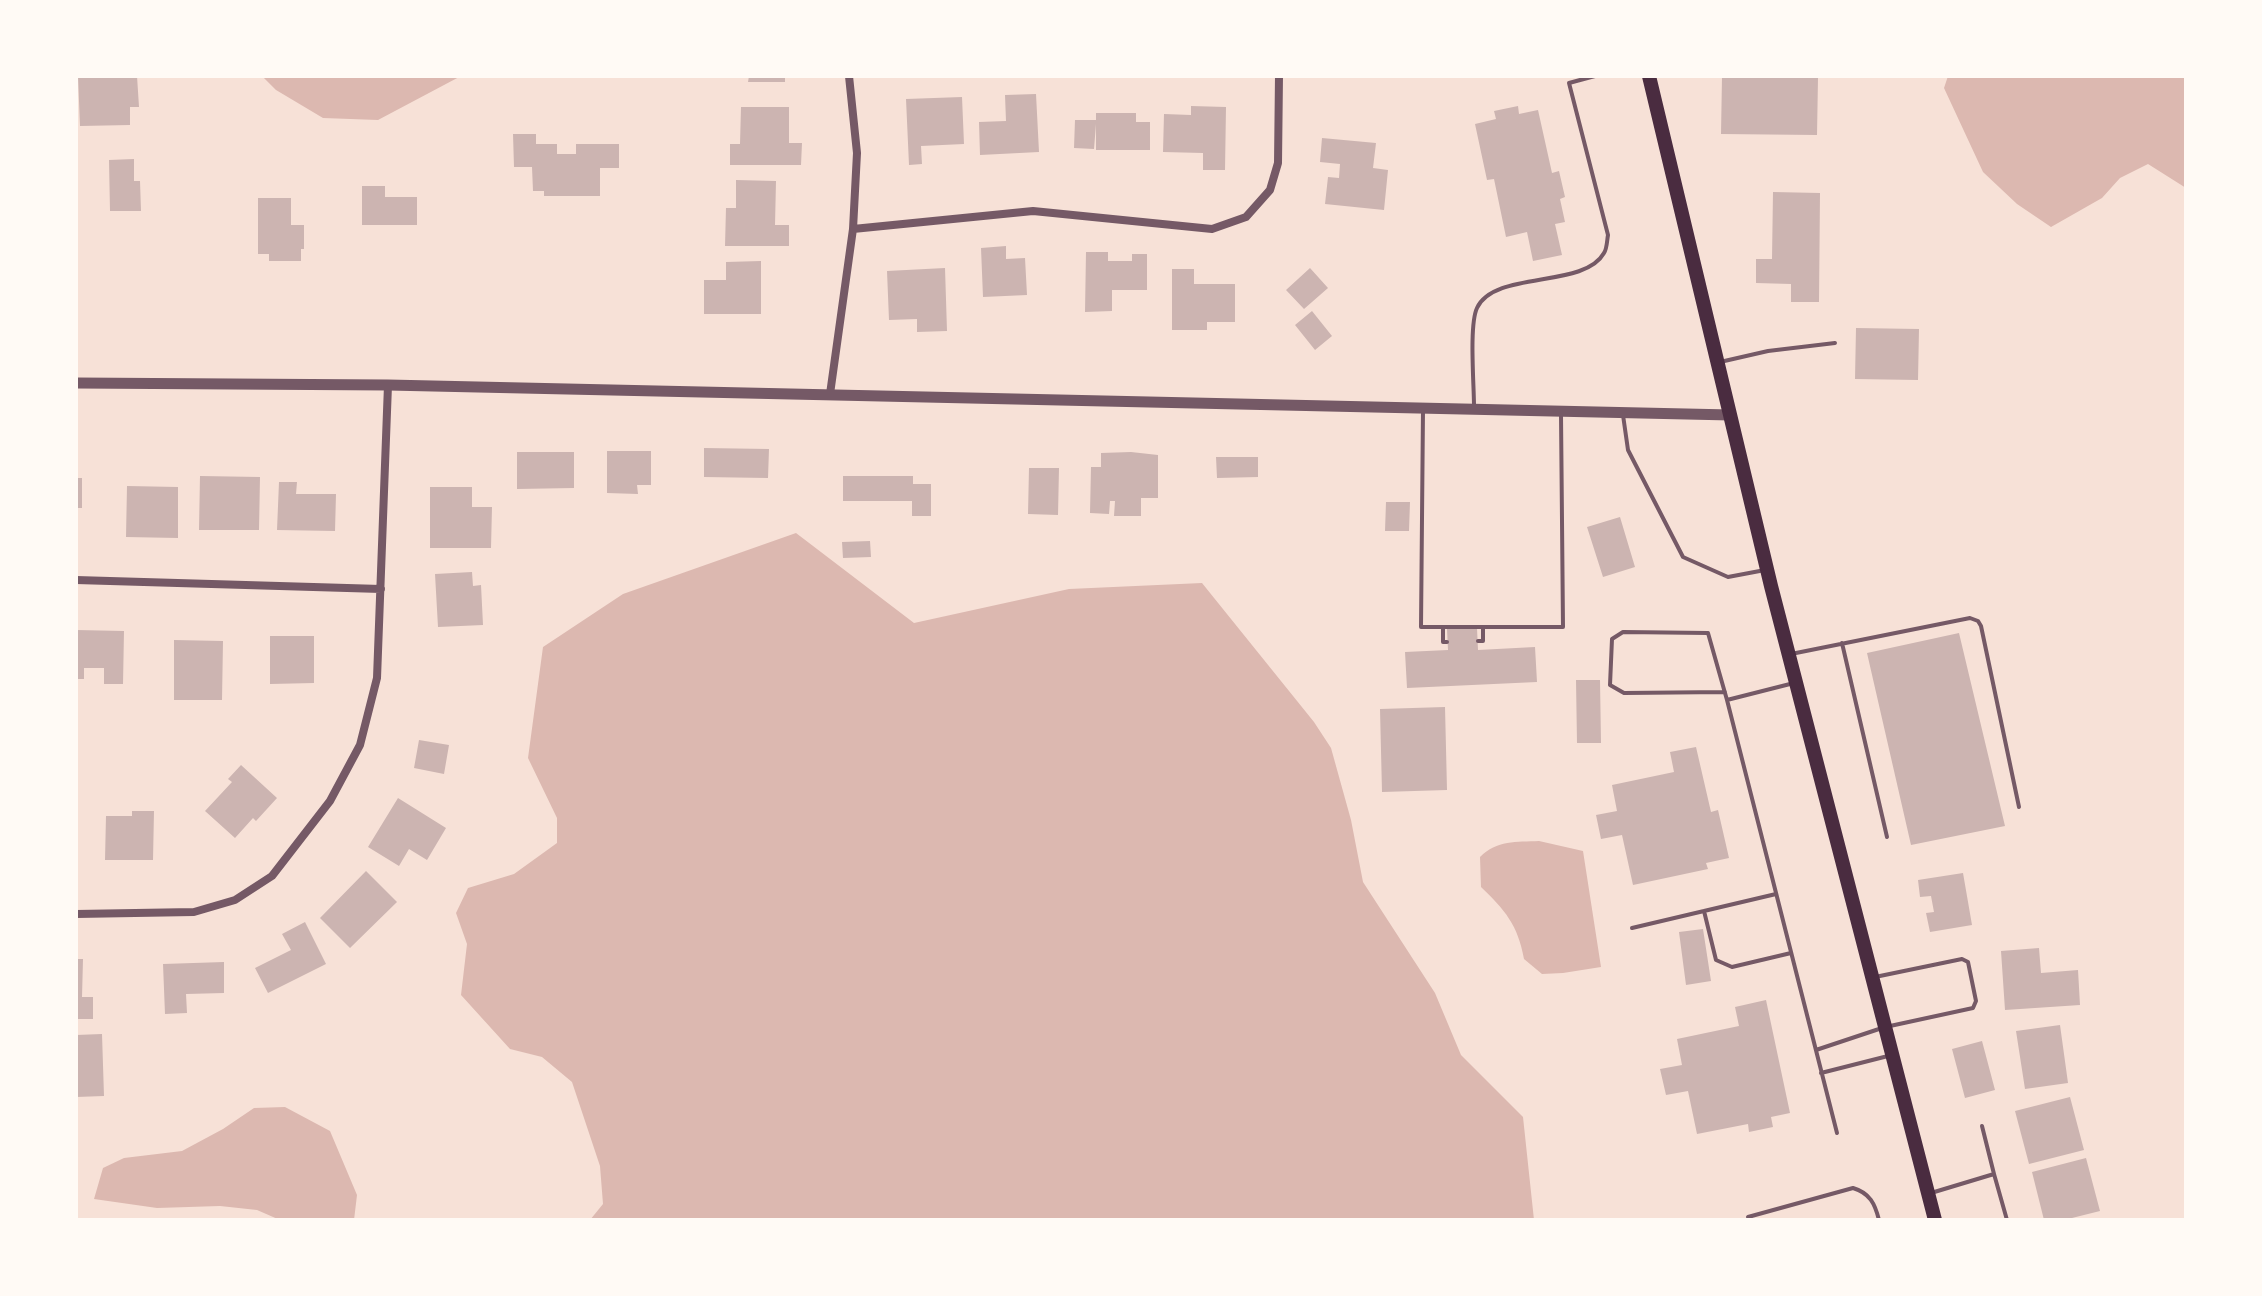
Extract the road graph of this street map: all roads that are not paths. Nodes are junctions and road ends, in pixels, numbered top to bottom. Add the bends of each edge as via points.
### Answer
1 (849, 76) edge
2 (1279, 76) edge
3 (1595, 76) edge
4 (1649, 76) edge
5 (853, 229) junction
6 (1835, 343) dead end
7 (1718, 362) junction
8 (76, 383) edge
9 (388, 385) junction
10 (830, 394) junction
11 (1423, 408) junction
12 (1474, 409) junction
13 (1561, 411) junction
14 (1623, 412) junction
15 (1731, 415) junction
16 (1767, 570) junction
17 (76, 580) edge
18 (381, 589) junction
19 (1443, 627) junction
20 (1483, 627) junction
21 (1478, 641) dead end
22 (1447, 642) dead end
23 (1842, 643) junction
24 (1789, 654) junction
25 (1796, 683) junction
26 (1725, 692) junction
27 (1727, 700) junction
28 (2019, 807) dead end
29 (1887, 837) dead end
30 (1776, 894) junction
31 (1704, 911) junction
32 (76, 914) edge
33 (1632, 928) dead end
34 (1791, 953) junction
35 (1873, 978) junction
36 (1885, 1027) junction
37 (1816, 1050) junction
38 (1892, 1054) junction
39 (1821, 1073) junction
40 (1982, 1126) dead end
41 (1837, 1133) dead end
42 (1994, 1174) junction
43 (1929, 1194) junction
44 (1748, 1217) dead end
45 (1879, 1220) edge
46 (1935, 1220) edge
47 (2007, 1220) edge

1 - 5 street via 857,153
2 - 5 street via 1278,163 1270,190 1246,217 1212,229 1033,211
3 - 12 lane via 1569,83 1608,235 1605,253 1579,271 1486,295 1476,310 1474,329
4 - 7 main road
5 - 10 street
6 - 7 lane
7 - 15 main road
8 - 9 street
9 - 10 street
9 - 18 street
10 - 11 street
11 - 12 street
11 - 19 lane via 1421,627
12 - 13 street
13 - 14 street
13 - 20 lane via 1563,627
14 - 15 street
14 - 16 lane via 1628,450 1683,557 1728,577
15 - 16 main road
16 - 24 main road
17 - 18 street
18 - 32 street via 377,678 360,745 330,801 272,876 235,900 194,912
19 - 20 lane
19 - 22 lane
20 - 21 lane via 1483,641
23 - 24 lane
23 - 28 lane via 1970,618 1978,621
23 - 29 lane
24 - 25 main road
25 - 27 lane
25 - 35 main road
26 - 26 lane via 1708,633 1623,632 1612,639 1610,685 1624,693
26 - 27 lane
27 - 30 lane
30 - 31 lane
30 - 34 lane
31 - 33 lane
31 - 34 lane via 1716,960 1732,967
34 - 37 lane
35 - 36 main road
35 - 36 lane via 1968,962 1973,1008
36 - 37 lane
36 - 38 main road
37 - 39 lane
38 - 39 lane
38 - 43 main road
39 - 41 lane
40 - 42 lane
42 - 43 lane
42 - 47 lane
43 - 46 main road
44 - 45 lane via 1853,1188 1875,1203

